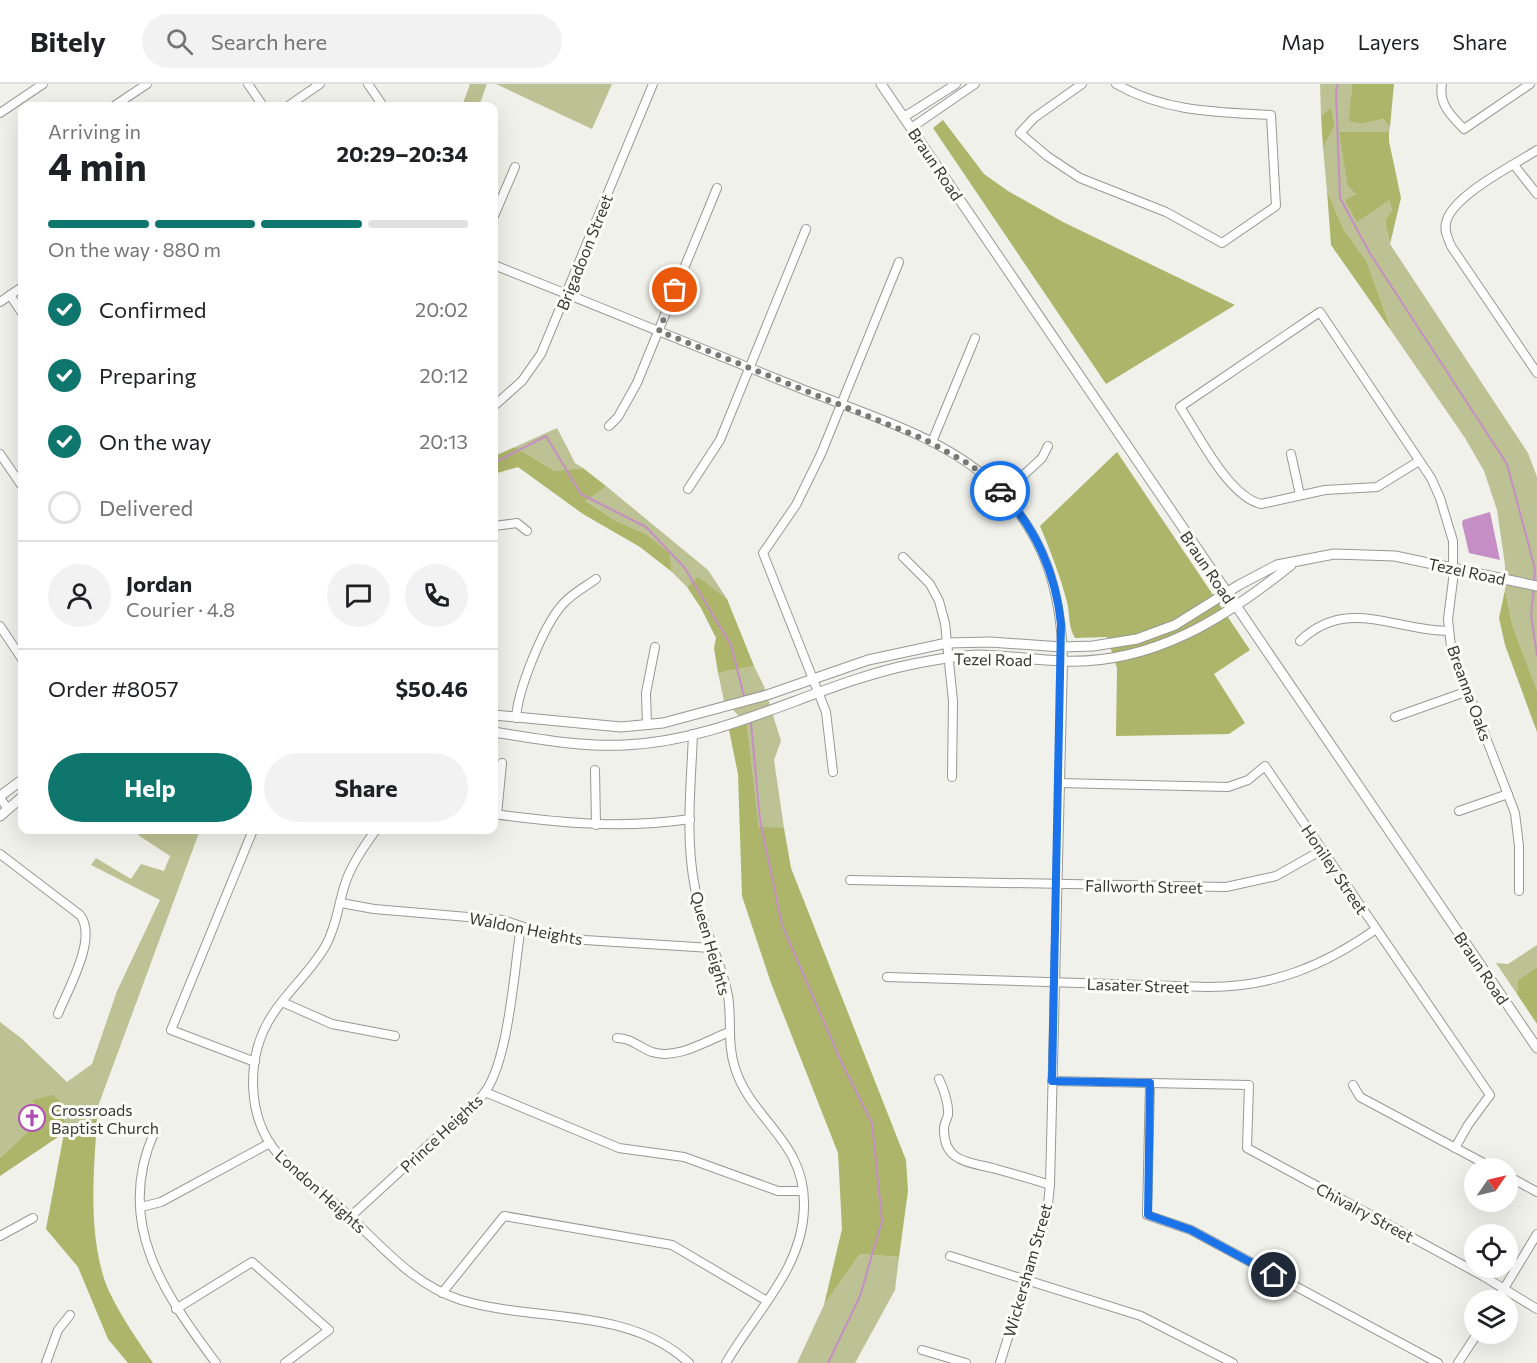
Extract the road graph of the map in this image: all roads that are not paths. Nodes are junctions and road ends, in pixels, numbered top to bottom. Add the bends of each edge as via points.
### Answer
1 (43, 84) edge
2 (147, 84) edge
3 (248, 84) edge
4 (320, 84) edge
5 (368, 84) edge
6 (653, 84) edge
7 (881, 84) edge
8 (956, 84) edge
9 (975, 84) edge
10 (1082, 84) edge
11 (1116, 84) edge
12 (1442, 84) edge
13 (1530, 84) edge
14 (120, 102) edge
15 (260, 102) edge
16 (294, 102) edge
17 (380, 102) edge
18 (0, 113) edge
19 (904, 117) junction
20 (911, 128) junction
21 (1537, 150) edge
22 (1514, 165) junction
23 (515, 167) dead end
24 (717, 188) dead end
25 (1537, 194) edge
26 (498, 207) edge
27 (806, 229) dead end
28 (899, 262) dead end
29 (498, 267) edge
30 (18, 290) edge
31 (567, 294) junction
32 (10, 295) junction
33 (0, 302) edge
34 (18, 307) edge
35 (659, 331) junction
36 (975, 338) dead end
37 (750, 368) junction
38 (1537, 373) edge
39 (498, 403) edge
40 (841, 405) junction
41 (609, 426) dead end
42 (932, 442) junction
43 (1048, 446) dead end
44 (0, 454) edge
45 (1291, 454) dead end
46 (1419, 461) junction
47 (18, 480) edge
48 (688, 489) dead end
49 (1004, 494) junction
50 (1300, 495) junction
51 (498, 525) edge
52 (527, 531) dead end
53 (903, 558) dead end
54 (1291, 565) junction
55 (1453, 567) junction
56 (596, 579) dead end
57 (1537, 586) edge
58 (1226, 594) junction
59 (1235, 607) junction
60 (0, 626) edge
61 (1449, 631) junction
62 (1300, 641) dead end
63 (947, 643) junction
64 (1062, 646) junction
65 (655, 647) dead end
66 (18, 653) edge
67 (949, 657) junction
68 (1063, 662) junction
69 (812, 678) junction
70 (1468, 691) junction
71 (817, 692) junction
72 (746, 701) junction
73 (498, 716) edge
74 (750, 717) junction
75 (1395, 717) dead end
76 (516, 718) junction
77 (647, 725) junction
78 (498, 733) edge
79 (693, 734) junction
80 (502, 763) dead end
81 (595, 770) dead end
82 (833, 772) dead end
83 (952, 777) dead end
84 (18, 783) edge
85 (1059, 783) junction
86 (498, 792) edge
87 (1508, 794) junction
88 (0, 797) edge
89 (18, 800) edge
90 (8, 809) junction
91 (1459, 811) dead end
92 (498, 814) edge
93 (0, 816) edge
94 (690, 819) junction
95 (596, 825) junction
96 (251, 834) edge
97 (373, 834) edge
98 (1322, 850) junction
99 (0, 854) edge
100 (850, 880) dead end
101 (1056, 884) junction
102 (1519, 891) dead end
103 (341, 903) junction
104 (521, 926) junction
105 (1376, 929) junction
106 (711, 948) junction
107 (887, 977) dead end
108 (1054, 981) junction
109 (282, 1002) junction
110 (58, 1014) dead end
111 (729, 1032) junction
112 (395, 1036) dead end
113 (616, 1038) dead end
114 (1537, 1048) edge
115 (255, 1062) junction
116 (939, 1079) dead end
117 (1052, 1081) junction
118 (1150, 1083) junction
119 (1353, 1085) dead end
120 (485, 1092) junction
121 (154, 1133) dead end
122 (270, 1143) junction
123 (1455, 1148) junction
124 (1474, 1158) edge
125 (1518, 1182) edge
126 (1050, 1185) junction
127 (803, 1191) junction
128 (1537, 1192) edge
129 (141, 1207) junction
130 (350, 1217) junction
131 (33, 1218) dead end
132 (1537, 1234) edge
133 (0, 1236) edge
134 (950, 1256) dead end
135 (1026, 1279) junction
136 (1504, 1289) junction
137 (442, 1293) junction
138 (767, 1301) junction
139 (176, 1309) junction
140 (1537, 1309) edge
141 (70, 1315) dead end
142 (1470, 1344) edge
143 (922, 1350) dead end
144 (46, 1363) edge
145 (216, 1363) edge
146 (285, 1363) edge
147 (689, 1363) edge
148 (726, 1363) edge
149 (966, 1363) edge
150 (1000, 1363) edge
151 (1233, 1363) edge
152 (1438, 1363) edge
153 (1458, 1363) edge

1 - 18 street
2 - 14 street
3 - 15 street
4 - 16 street
5 - 17 street
6 - 31 street, Brigadoon Street
7 - 19 main road, Braun Road
8 - 19 street
9 - 20 street
10 - 11 street via 1034,118 1020,133 1080,178 1166,212 1222,243 1276,206 1271,115 1180,109
12 - 13 street via 1444,104 1464,129
19 - 20 main road, Braun Road
20 - 58 main road, Braun Road
21 - 22 street
22 - 25 street
22 - 38 street via 1459,201 1449,214 1446,228 1451,246
23 - 26 street
24 - 35 street
27 - 37 street
28 - 40 street
29 - 31 street, Wickersham Street
30 - 32 street
31 - 35 street, Wickersham Street
31 - 39 street, Brigadoon Street via 533,368
32 - 33 street
32 - 34 street
35 - 37 street, Wickersham Street
35 - 41 street via 629,399
36 - 42 street
37 - 40 street, Wickersham Street
37 - 48 street via 720,440
40 - 42 street, Wickersham Street
40 - 69 street via 796,505 763,553
42 - 49 street, Wickersham Street via 971,465
43 - 49 street via 1042,458
44 - 47 street
45 - 50 street
46 - 50 street via 1377,487
46 - 50 street, Breanna Oaks via 1320,312 1180,407 1242,496 1261,504
46 - 55 street, Breanna Oaks via 1436,488 1448,519
49 - 64 street, Wickersham Street via 1033,534 1053,580
51 - 52 street via 517,523
53 - 63 street via 924,577 939,601
54 - 55 main road, Tezel Road via 1334,554 1377,554
54 - 58 main road, Tezel Road via 1277,565
54 - 59 main road, Tezel Road
55 - 57 main road, Tezel Road
55 - 61 street, Breanna Oaks
56 - 76 street via 558,610 520,686
58 - 59 main road, Braun Road
58 - 64 main road, Tezel Road via 1196,614 1145,637
59 - 68 main road, Tezel Road via 1201,628 1153,649 1093,661
59 - 114 main road, Braun Road
60 - 66 street
61 - 62 street via 1352,618 1315,626
61 - 70 street, Breanna Oaks
63 - 64 main road, Tezel Road
63 - 67 street
63 - 69 main road, Tezel Road via 868,660
64 - 68 street, Wickersham Street
65 - 77 street via 646,693
67 - 68 main road, Tezel Road via 978,655
67 - 71 main road, Tezel Road via 866,675
67 - 83 street
68 - 85 street, Wickersham Street
69 - 71 street
69 - 72 main road, Tezel Road
70 - 75 street
70 - 87 street, Breanna Oaks
71 - 74 main road, Tezel Road
71 - 82 street via 828,720
72 - 74 street
72 - 77 main road, Tezel Road via 690,718
73 - 76 main road, Tezel Road
74 - 79 main road, Tezel Road
76 - 77 main road, Tezel Road via 621,727
78 - 79 main road, Tezel Road via 561,742 625,745
79 - 94 street, Queen Heights
80 - 86 street
81 - 95 street
84 - 88 main road
85 - 98 street, Honiley Street via 1228,787 1248,780 1265,766
85 - 101 street, Wickersham Street
87 - 91 street
87 - 102 street, Breanna Oaks via 1519,830
88 - 90 street
89 - 90 main road
90 - 93 main road
92 - 95 street
94 - 95 street
94 - 106 street, Queen Heights via 694,887
96 - 115 street via 171,1030
97 - 103 street, London Heights via 349,873
98 - 101 street, Fallworth Street via 1292,869 1243,885
98 - 105 street, Honiley Street
99 - 110 street via 80,915 87,926 87,943
100 - 101 street, Fallworth Street
101 - 108 street, Wickersham Street
103 - 104 street, Waldon Heights via 503,920
103 - 109 street, London Heights via 319,956
104 - 106 street, Waldon Heights via 585,940
104 - 120 street, Prince Heights via 500,1056
105 - 108 street, Lasater Street via 1327,961 1252,985
105 - 123 street, Honiley Street via 1490,1095
106 - 111 street, Queen Heights via 728,997
107 - 108 street, Lasater Street
108 - 117 street, Wickersham Street
109 - 112 street via 332,1024
109 - 115 street, London Heights via 264,1030
111 - 113 street via 668,1054 654,1053 630,1040
111 - 127 street, Queen Heights via 739,1080 789,1150
115 - 122 street, London Heights via 256,1106
116 - 126 street via 948,1113 944,1129 954,1155 976,1167 993,1168
117 - 118 street
117 - 126 street, Wickersham Street
118 - 136 street, Chivalry Street via 1249,1085 1247,1148
118 - 152 street via 1148,1215 1191,1230
119 - 123 street via 1360,1097
120 - 127 street via 625,1150 684,1158 778,1191
120 - 130 street, Prince Heights
121 - 129 street via 143,1168
122 - 129 street via 160,1202
122 - 130 street, London Heights via 295,1171
123 - 124 street
125 - 128 street
126 - 135 street, Wickersham Street via 1047,1213
127 - 138 street, Queen Heights via 797,1250
129 - 139 street via 149,1251
130 - 137 street, London Heights via 410,1274
131 - 133 street
132 - 136 street
134 - 135 street
135 - 150 street, Wickersham Street
135 - 151 street via 1141,1316
136 - 140 street, Chivalry Street
137 - 138 street via 504,1216 672,1245
137 - 147 street, London Heights via 476,1304 630,1328 667,1344
138 - 148 street, Queen Heights
139 - 145 street
139 - 146 street via 252,1262 329,1330
141 - 144 street via 58,1330
142 - 153 street
143 - 149 street

